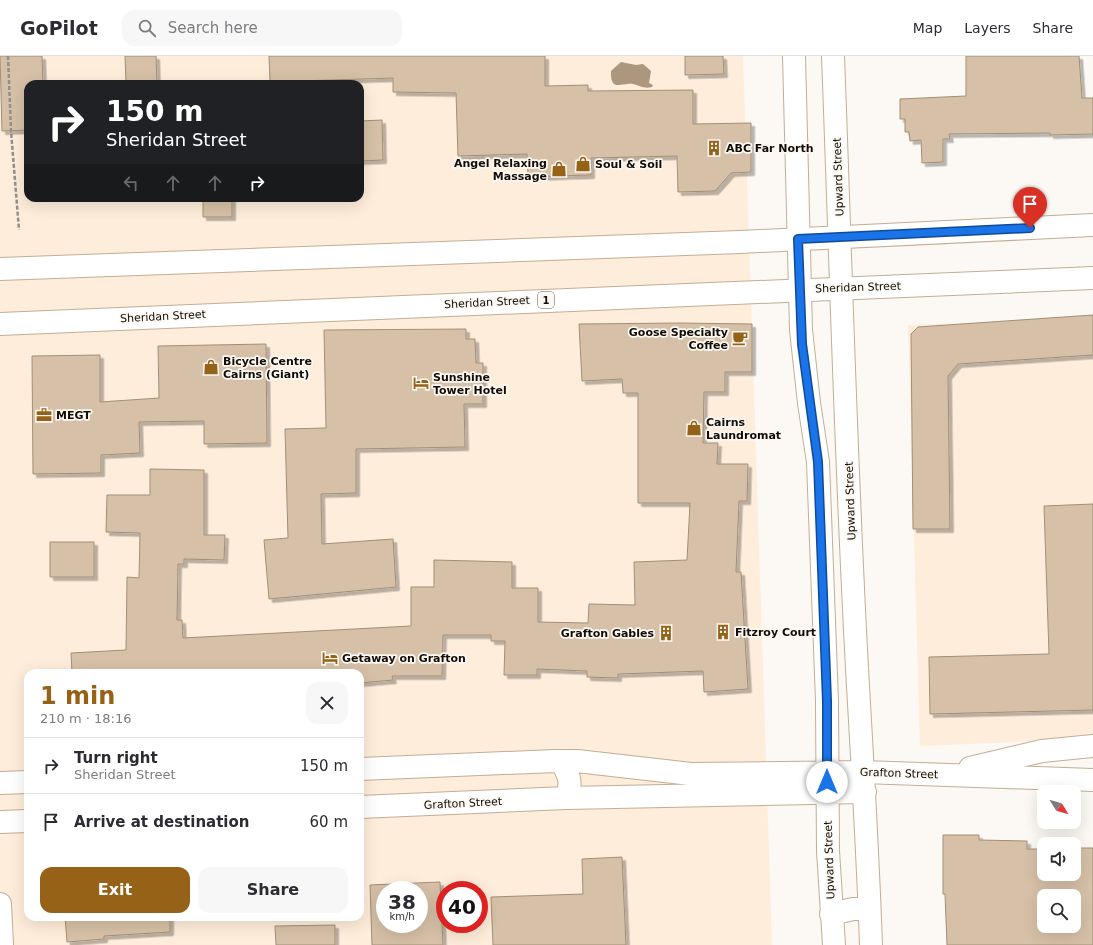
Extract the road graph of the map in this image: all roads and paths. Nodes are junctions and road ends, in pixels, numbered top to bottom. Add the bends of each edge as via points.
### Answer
1 (8, 56) edge
2 (794, 56) edge
3 (833, 56) edge
4 (1093, 225) edge
5 (19, 230) dead end
6 (840, 237) junction
7 (798, 239) junction
8 (0, 269) edge
9 (1093, 278) edge
10 (799, 289) junction
11 (841, 289) junction
12 (0, 324) edge
13 (1093, 746) edge
14 (561, 761) junction
15 (364, 769) edge
16 (944, 774) junction
17 (1093, 780) edge
18 (24, 782) edge
19 (827, 782) junction
20 (864, 782) junction
21 (0, 783) edge
22 (566, 798) junction
23 (364, 807) edge
24 (24, 821) edge
25 (0, 822) edge
26 (0, 904) edge
27 (869, 909) junction
28 (831, 914) junction
29 (2, 945) edge
30 (834, 945) edge
31 (871, 945) edge

1 - 5 path
2 - 7 main road, Upward Street
3 - 6 main road, Upward Street
4 - 6 main road
6 - 7 main road
6 - 11 main road, Upward Street
7 - 8 main road
7 - 10 main road, Upward Street
9 - 11 main road, Sheridan Street / 1
10 - 11 main road, Sheridan Street / 1
10 - 12 main road, Sheridan Street / 1
10 - 19 main road, Upward Street via 804,359 818,462 827,701
11 - 20 main road, Upward Street
13 - 16 main road via 1042,751
14 - 15 main road, Grafton Street
14 - 19 main road, Grafton Street via 691,774
14 - 22 main road via 571,784
16 - 17 main road, Grafton Street
16 - 20 main road, Grafton Street
18 - 21 main road
19 - 20 main road, Grafton Street
19 - 22 main road, Grafton Street
19 - 28 main road, Upward Street
20 - 27 main road, Upward Street
22 - 23 main road, Grafton Street
24 - 25 main road
26 - 29 main road
27 - 28 main road via 853,909
27 - 31 main road, Upward Street
28 - 30 main road, Upward Street

